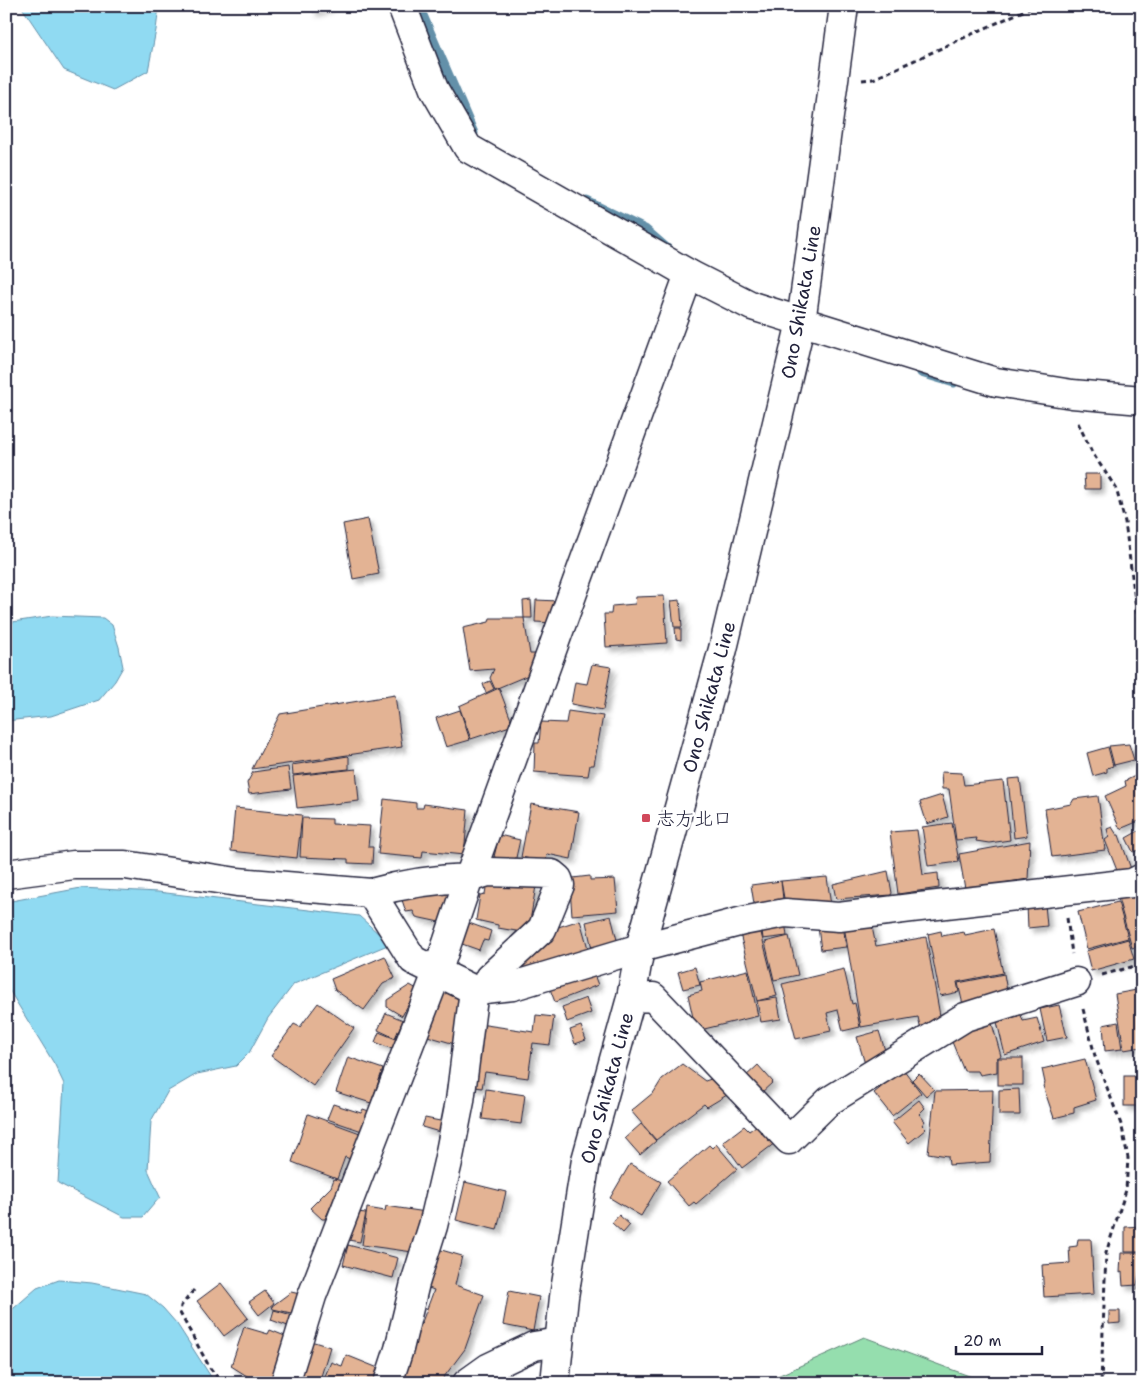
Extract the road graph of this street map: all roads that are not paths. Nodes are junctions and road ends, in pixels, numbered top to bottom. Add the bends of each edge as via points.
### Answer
1 (402, 6) edge
2 (844, 6) edge
3 (689, 274) junction
4 (801, 322) junction
5 (1142, 400) edge
6 (6, 874) edge
7 (469, 878) junction
8 (1142, 878) edge
9 (371, 892) junction
10 (640, 948) junction
11 (437, 973) junction
12 (1076, 982) road end
13 (479, 989) junction
14 (631, 998) junction
15 (559, 1342) junction
16 (505, 1359) junction
17 (285, 1383) edge
18 (388, 1383) edge
19 (467, 1383) edge
20 (483, 1383) edge
21 (555, 1383) edge

1 - 3 street via 434,89 468,148
2 - 4 street, Ono Shikata Line
3 - 4 street via 752,306
3 - 7 street
4 - 5 street via 996,382 1072,394
4 - 10 street, Ono Shikata Line via 723,649
6 - 9 street via 74,865 126,865 237,882
7 - 9 street via 441,878
7 - 11 street
7 - 13 street via 488,872 552,874 560,885 542,929
8 - 10 street via 1132,883 839,917 785,913
9 - 11 street via 413,960
10 - 13 street via 513,986
10 - 14 street, Ono Shikata Line
11 - 13 street
11 - 17 street via 312,1296
12 - 14 street via 965,1017 829,1101 789,1140 653,997
13 - 18 street via 448,1162
14 - 15 street, Ono Shikata Line via 586,1160
15 - 16 street via 534,1346
15 - 21 street, Ono Shikata Line
16 - 19 street
16 - 20 street via 495,1375

